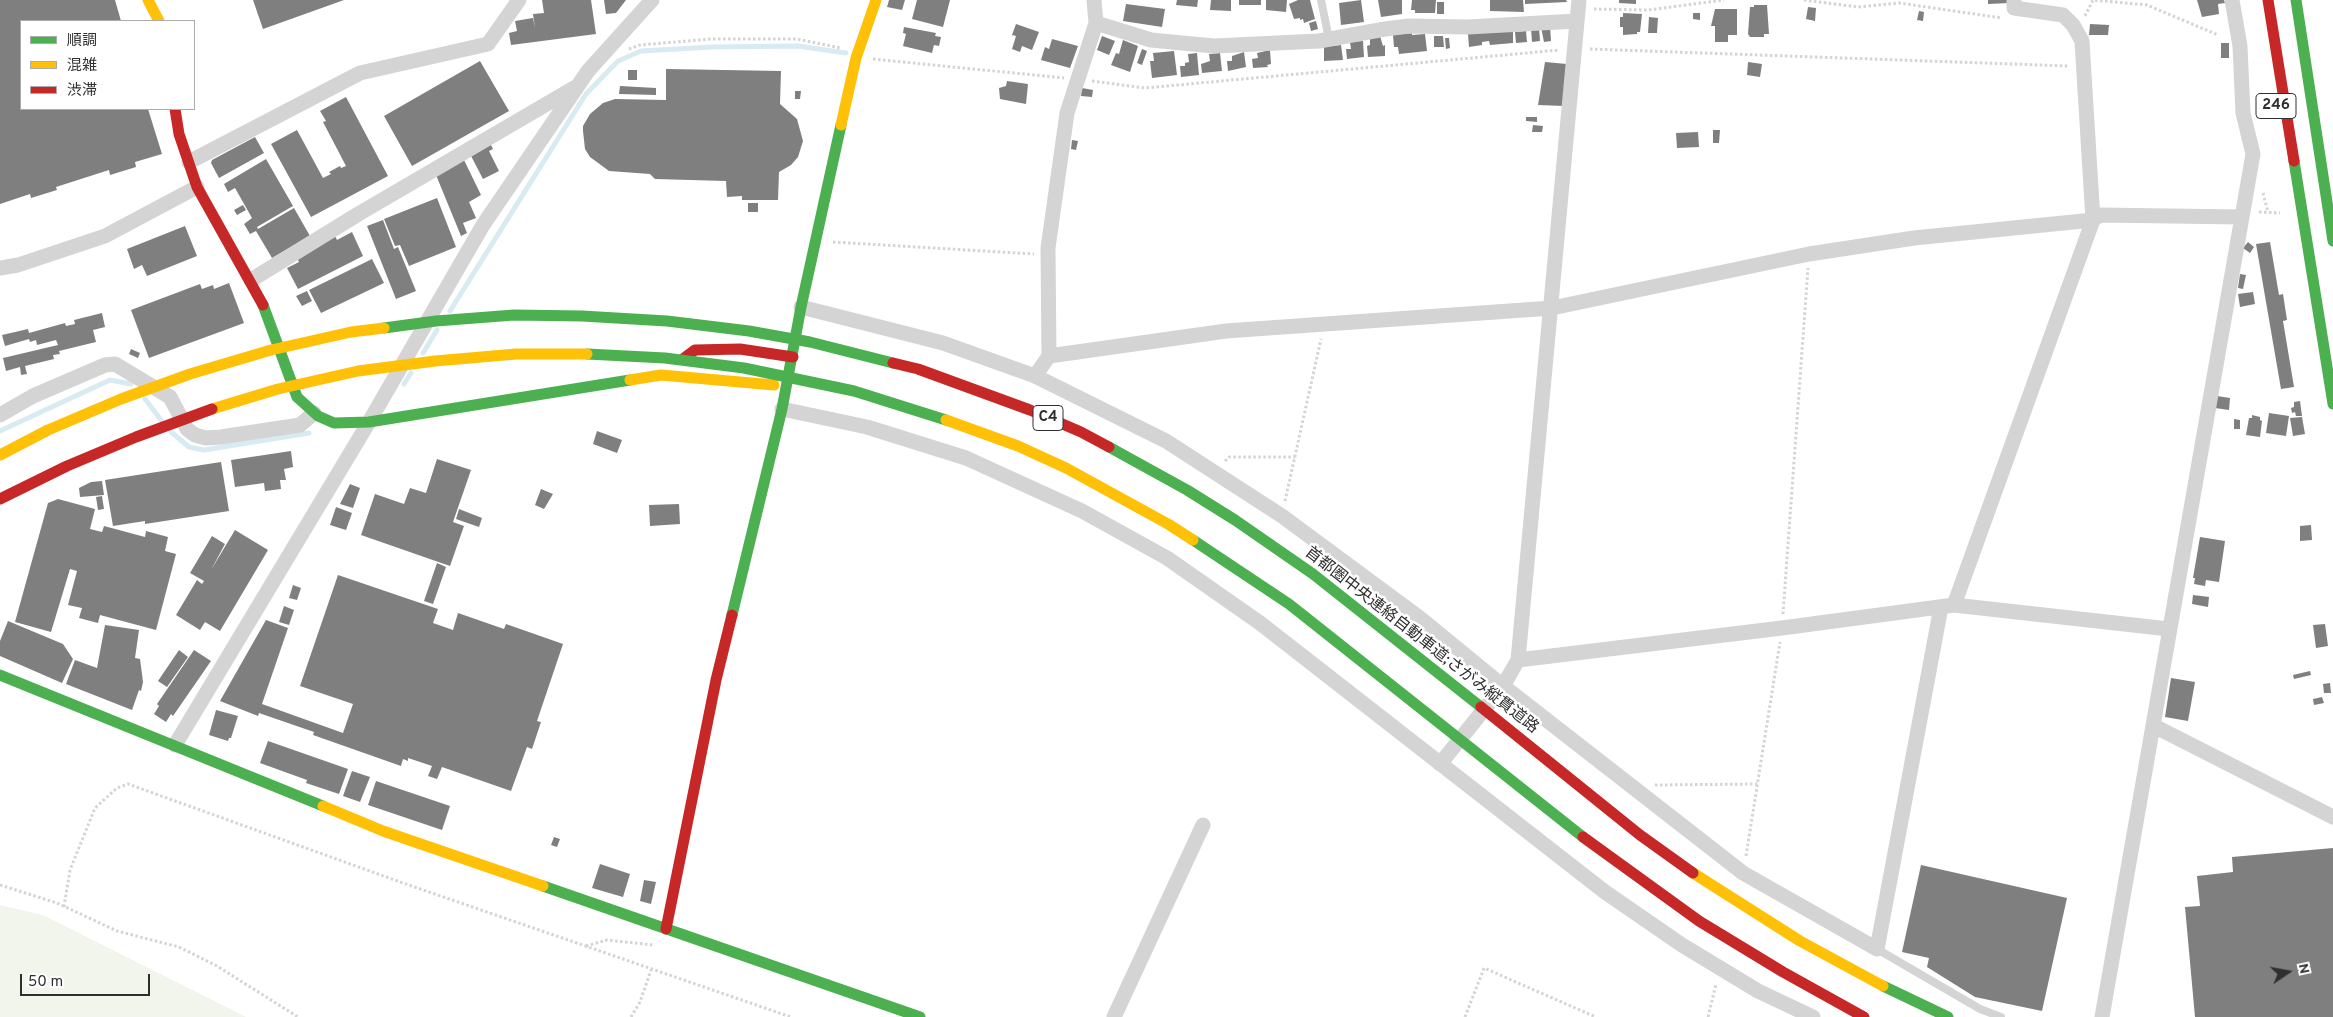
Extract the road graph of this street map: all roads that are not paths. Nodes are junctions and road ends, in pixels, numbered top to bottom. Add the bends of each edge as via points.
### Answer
1 (148, 0) edge
2 (519, 0) edge
3 (652, 0) edge
4 (876, 0) edge
5 (1094, 0) edge
6 (1321, 0) edge
7 (2014, 0) edge
8 (2232, 0) edge
9 (2268, 0) edge
10 (2296, 0) edge
11 (1578, 10) edge
12 (158, 20) edge
13 (2311, 20) dead end
14 (1096, 24) junction
15 (1329, 39) junction
16 (2265, 58) dead end
17 (579, 84) junction
18 (175, 110) edge
19 (189, 162) junction
20 (197, 187) junction
21 (2328, 209) junction
22 (2301, 213) junction
23 (2242, 214) junction
24 (2093, 220) junction
25 (2333, 241) edge
26 (0, 268) edge
27 (251, 280) junction
28 (801, 306) junction
29 (1552, 308) junction
30 (1049, 356) junction
31 (793, 357) junction
32 (660, 375) junction
33 (1035, 376) junction
34 (786, 386) junction
35 (2333, 404) edge
36 (782, 409) junction
37 (314, 413) junction
38 (0, 415) edge
39 (369, 422) junction
40 (0, 455) edge
41 (0, 499) edge
42 (1948, 606) junction
43 (2169, 629) junction
44 (1518, 660) junction
45 (0, 675) edge
46 (1503, 686) junction
47 (2154, 726) junction
48 (175, 745) junction
49 (1440, 764) junction
50 (2333, 816) edge
51 (1203, 825) dead end
52 (666, 929) junction
53 (1878, 949) junction
54 (920, 1017) edge
55 (1114, 1017) edge
56 (1813, 1017) edge
57 (1864, 1017) edge
58 (1948, 1017) edge
59 (2001, 1017) edge
60 (2102, 1017) edge

1 - 12 main road
2 - 19 street via 488,44 360,73
3 - 17 street
4 - 28 main road via 856,58
5 - 14 street
6 - 15 lane
7 - 24 street via 2014,8 2063,15 2082,41
8 - 23 street via 2240,46 2243,113 2253,154
9 - 22 main road, 246
10 - 21 main road, 246
11 - 15 street via 1468,27 1384,28
11 - 29 street
13 - 21 main road, 246
14 - 15 street via 1151,40 1185,45
14 - 30 street via 1067,113 1048,254
16 - 22 main road, 246
17 - 27 street
17 - 39 street via 483,226
18 - 19 main road
19 - 20 main road
20 - 26 street via 105,236
20 - 27 main road
21 - 25 main road, 246
22 - 35 main road, 246
23 - 24 street via 2100,215
23 - 43 street
24 - 29 street via 1914,238 1809,254
24 - 42 street
27 - 37 main road via 269,317 297,398
28 - 31 main road
28 - 33 street via 943,343
29 - 30 street via 1226,331
29 - 44 street
30 - 33 street
31 - 32 main road via 740,348 694,350
31 - 34 main road
32 - 34 main road
32 - 39 main road
33 - 46 street via 1166,441 1282,516 1420,618
34 - 36 main road
36 - 49 street via 867,427 966,458 1082,511 1167,558 1260,623
36 - 52 main road via 716,680
37 - 38 street via 300,425 221,437 195,436 187,429 170,397 114,364 33,396
37 - 39 main road via 334,423
39 - 48 street
40 - 58 main road, 首都圏中央連絡自動車道;さがみ縦貫道路 / C4, bridge via 57,426 190,374 271,350 351,332 436,321 514,315 667,321 810,342 918,369 1081,432 1195,495 1313,574 1640,835 1722,893 1876,983
41 - 57 main road, C4, bridge via 136,436 206,410 358,371 435,361 525,354 665,358 744,368 854,391 957,422 1018,446 1066,468 1168,524 1281,599 1362,660 1619,865 1699,921
42 - 43 street
42 - 44 street
42 - 53 street
43 - 47 street
44 - 46 street
45 - 48 main road
46 - 49 street
46 - 53 street via 1743,873
47 - 50 street
47 - 60 street
48 - 52 main road via 383,831
49 - 56 street via 1605,892 1682,945 1758,991
51 - 55 street
52 - 54 main road
53 - 59 lane via 1980,1009

